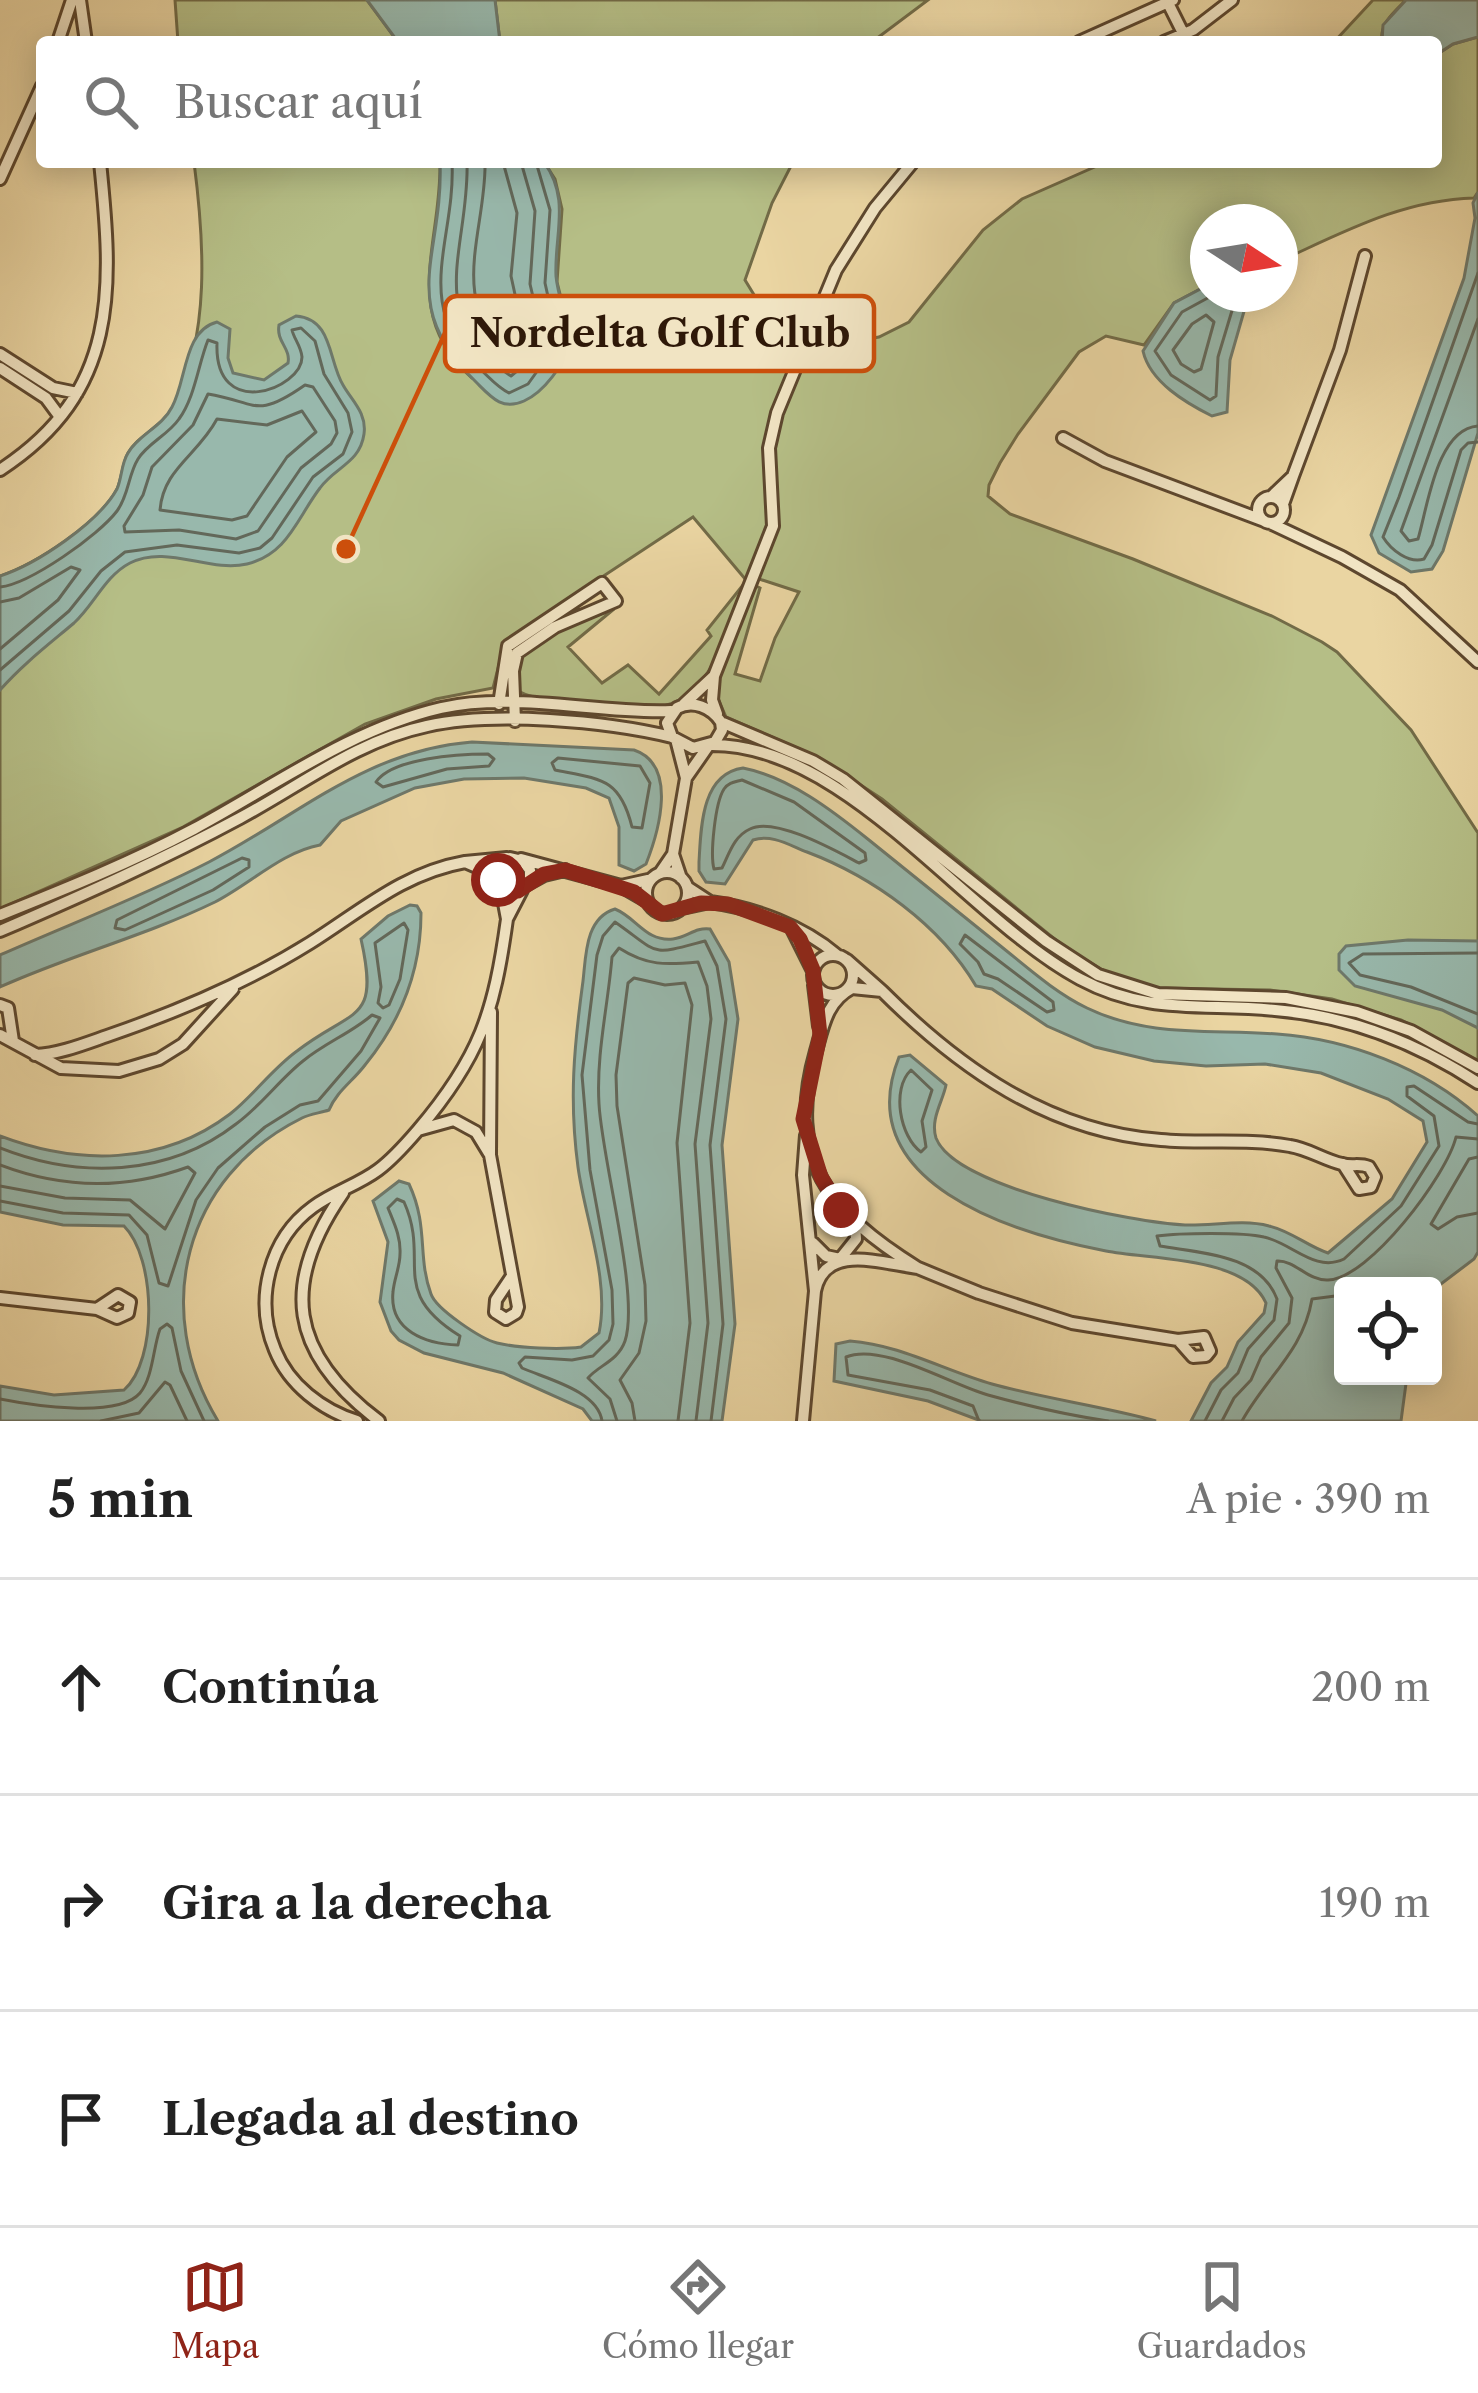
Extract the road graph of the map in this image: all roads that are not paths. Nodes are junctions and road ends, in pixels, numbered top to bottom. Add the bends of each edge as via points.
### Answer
1 (76, 0) edge
2 (1232, 0) edge
3 (1171, 1) edge
4 (1184, 35) junction
5 (61, 36) edge
6 (85, 36) edge
7 (1092, 36) edge
8 (1181, 36) edge
9 (36, 101) edge
10 (36, 115) edge
11 (28, 120) junction
12 (101, 168) edge
13 (908, 168) edge
14 (0, 178) edge
15 (1365, 256) dead end
16 (0, 355) edge
17 (0, 368) edge
18 (50, 393) junction
19 (76, 393) junction
20 (60, 417) junction
21 (1063, 438) dead end
22 (0, 470) edge
23 (1293, 476) junction
24 (1267, 498) junction
25 (1222, 506) junction
26 (1284, 507) junction
27 (1266, 522) junction
28 (1307, 542) junction
29 (572, 603) junction
30 (579, 617) junction
31 (1478, 656) edge
32 (714, 676) junction
33 (499, 703) junction
34 (514, 704) junction
35 (684, 704) junction
36 (671, 711) junction
37 (498, 720) junction
38 (720, 720) junction
39 (515, 721) junction
40 (675, 740) junction
41 (709, 745) junction
42 (686, 778) junction
43 (674, 854) junction
44 (514, 858) junction
45 (465, 862) junction
46 (565, 870) junction
47 (656, 876) junction
48 (499, 880) junction
49 (684, 882) junction
50 (526, 885) junction
51 (621, 886) junction
52 (647, 901) junction
53 (710, 902) junction
54 (682, 908) junction
55 (0, 915) edge
56 (507, 919) junction
57 (790, 927) junction
58 (0, 931) edge
59 (842, 957) junction
60 (813, 976) junction
61 (239, 982) junction
62 (882, 991) junction
63 (844, 992) junction
64 (0, 1005) edge
65 (491, 1012) junction
66 (0, 1035) edge
67 (820, 1035) junction
68 (13, 1041) junction
69 (35, 1055) junction
70 (1478, 1068) edge
71 (461, 1073) junction
72 (489, 1081) junction
73 (1478, 1083) edge
74 (446, 1098) junction
75 (489, 1108) junction
76 (454, 1120) junction
77 (470, 1126) junction
78 (418, 1130) junction
79 (806, 1135) junction
80 (490, 1155) junction
81 (1343, 1164) dead end
82 (345, 1191) junction
83 (841, 1210) junction
84 (854, 1223) junction
85 (809, 1224) junction
86 (811, 1240) junction
87 (278, 1247) junction
88 (307, 1256) junction
89 (840, 1259) junction
90 (918, 1268) junction
91 (512, 1276) dead end
92 (814, 1292) junction
93 (0, 1298) edge
94 (97, 1309) dead end
95 (1178, 1340) dead end
96 (327, 1371) junction
97 (300, 1388) junction
98 (357, 1421) edge
99 (380, 1421) edge
100 (803, 1421) edge

1 - 5 street
1 - 6 street
2 - 4 street
3 - 4 street
3 - 7 street
4 - 8 street
9 - 11 street
10 - 11 street
11 - 14 street
12 - 19 street via 107,303
13 - 32 street via 836,271 777,413 773,526
15 - 23 street
16 - 18 street
17 - 18 street
18 - 19 street
18 - 20 street
19 - 20 street
20 - 22 street
21 - 25 street
23 - 24 street
23 - 26 street
24 - 25 street
24 - 26 street
24 - 27 street via 1258,508
25 - 27 street
26 - 27 street via 1279,521
26 - 28 street
27 - 28 street
28 - 31 street via 1400,590
29 - 30 street
29 - 30 street via 602,583 616,601
29 - 33 street via 508,646
30 - 34 street via 517,653
32 - 35 street
32 - 38 street
33 - 34 street
33 - 37 street
33 - 55 street via 446,707 362,734 190,832
34 - 36 street
34 - 39 street
35 - 36 street
35 - 38 street
36 - 40 street
37 - 39 street
37 - 58 street via 427,726 366,746 174,853
38 - 41 street via 720,736
38 - 70 street via 843,778 1098,975 1158,994 1286,998 1357,1012
39 - 40 street
40 - 41 street
40 - 42 street
41 - 42 street
41 - 73 street via 760,751 834,788 1092,985 1162,1006 1330,1018 1400,1041
42 - 43 street
43 - 47 street
43 - 49 street
44 - 45 street
44 - 46 street
44 - 48 street via 502,863
44 - 50 street via 530,870
45 - 48 street
45 - 61 street via 388,889
46 - 50 street
46 - 51 street
47 - 49 street
47 - 51 street
47 - 52 street
48 - 50 street via 513,892
48 - 56 street
49 - 53 street
49 - 54 street
50 - 56 street
51 - 52 street
52 - 54 street via 662,914
53 - 54 street
53 - 57 street
56 - 65 street
57 - 59 street
57 - 60 street
59 - 60 street via 825,956
59 - 62 street
59 - 63 street via 853,976
60 - 63 street via 826,994
60 - 67 street
61 - 69 street via 146,1023
61 - 69 street via 183,1044 142,1066 79,1072
62 - 63 street
62 - 81 street via 958,1061 1062,1117 1159,1140 1289,1145
63 - 67 street
64 - 68 street via 11,1015
65 - 71 street
65 - 72 street
66 - 68 street
67 - 79 street via 806,1091
68 - 69 street
71 - 72 street
71 - 74 street
72 - 75 street
74 - 76 street
74 - 78 street
75 - 77 street
75 - 80 street
76 - 77 street
76 - 78 street
77 - 80 street
78 - 82 street
79 - 83 street
79 - 85 street
80 - 91 street
82 - 87 street via 305,1214
82 - 88 street
83 - 84 street
83 - 85 street via 820,1207
84 - 89 street via 856,1239
84 - 90 street
85 - 86 street
86 - 89 street
86 - 92 street
87 - 88 street via 296,1246
87 - 97 street via 266,1315 276,1354
88 - 96 street via 303,1314
89 - 90 street
89 - 92 street via 823,1269
90 - 95 street via 1072,1323
92 - 100 street
93 - 94 street
96 - 97 street via 320,1388
96 - 99 street
97 - 98 street

